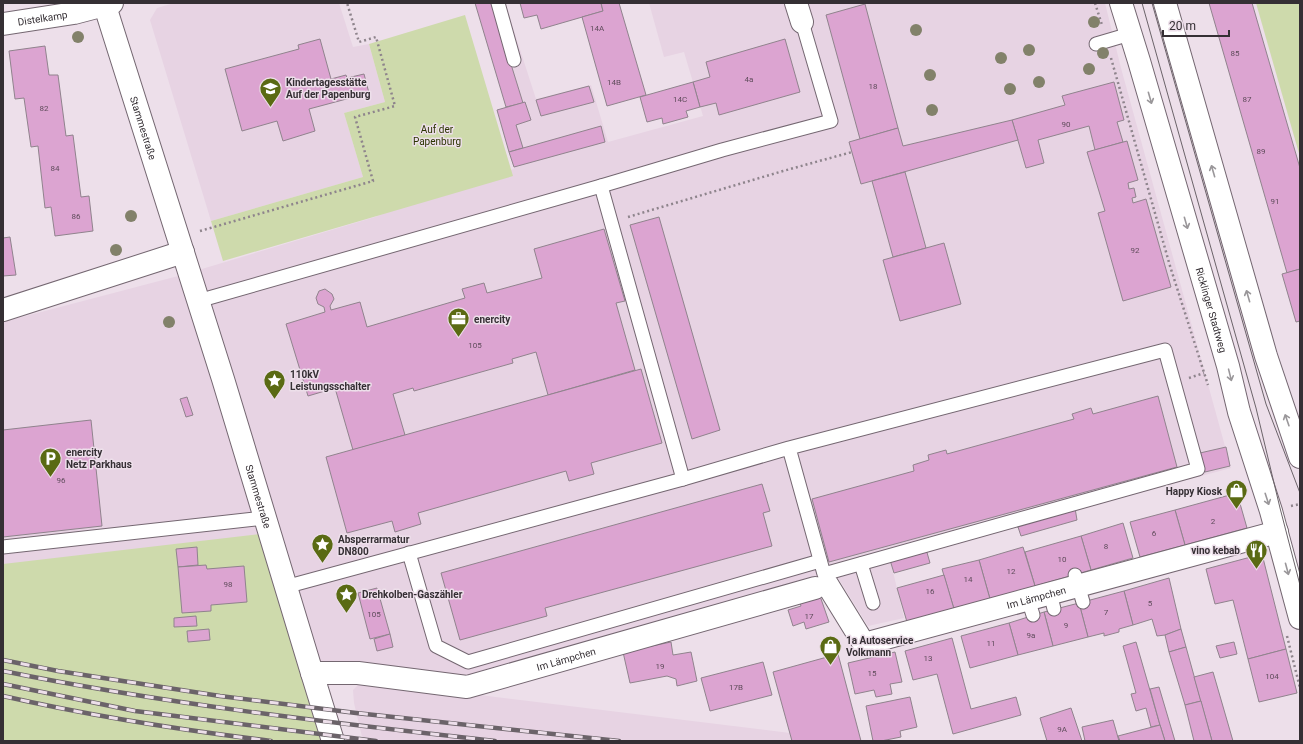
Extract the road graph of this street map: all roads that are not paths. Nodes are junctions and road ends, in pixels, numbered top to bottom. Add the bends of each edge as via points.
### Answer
1 (498, 3) edge
2 (1121, 3) edge
3 (1165, 3) edge
4 (107, 4) edge
5 (801, 9) edge
6 (3, 24) edge
7 (1130, 34) junction
8 (1101, 42) road end
9 (514, 60) dead end
10 (601, 186) junction
11 (180, 245) junction
12 (198, 301) junction
13 (3, 310) edge
14 (789, 448) junction
15 (1300, 457) edge
16 (683, 479) junction
17 (264, 518) junction
18 (1277, 532) junction
19 (3, 547) edge
20 (409, 553) junction
21 (820, 561) junction
22 (861, 564) junction
23 (822, 582) junction
24 (285, 587) junction
25 (873, 603) dead end
26 (1300, 618) edge
27 (312, 673) junction
28 (333, 741) edge

1 - 9 lane
2 - 7 street, Ricklinger Stadtweg
15 -> 3 street via 1266,356
4 - 6 street, Distelkamp via 74,13
4 - 11 street, Stammestraße
5 - 10 lane via 831,121
7 - 8 lane
7 -> 18 street, Ricklinger Stadtweg via 1228,366 1239,412
10 - 12 lane
10 - 16 lane
11 - 12 street, Stammestraße
11 - 13 street
12 - 17 street, Stammestraße
14 - 16 lane
14 - 21 lane
14 - 22 lane via 1165,350 1198,468
16 - 20 lane
17 - 19 lane
17 - 24 street, Stammestraße
18 - 23 street, Im Lämpchen via 1078,587 1052,601 1031,607 864,644
18 -> 26 street, Ricklinger Stadtweg
20 - 21 lane via 436,646 468,662
20 - 24 lane
21 - 23 lane
22 - 23 lane
22 - 25 lane
23 - 27 street, Im Lämpchen via 467,687 358,673
24 - 27 street, Stammestraße
27 - 28 street, Stammestraße

